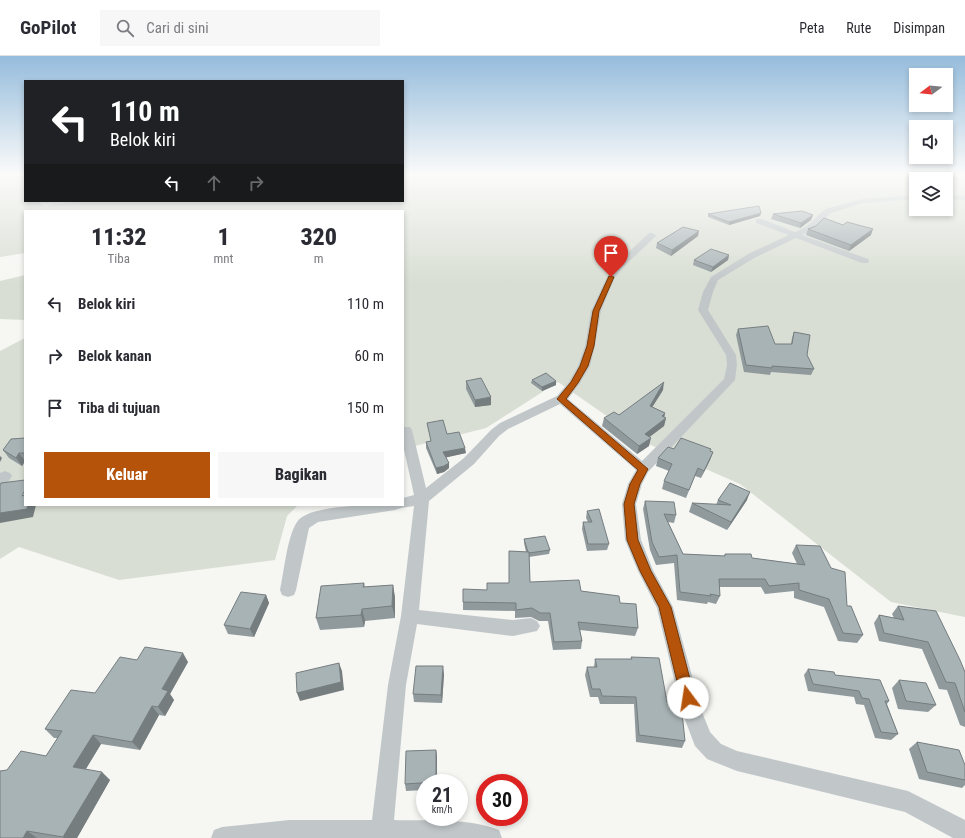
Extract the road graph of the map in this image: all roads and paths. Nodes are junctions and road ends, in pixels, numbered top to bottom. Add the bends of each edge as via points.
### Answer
1 (829, 210) edge
2 (759, 221) dead end
3 (796, 235) junction
4 (652, 236) dead end
5 (865, 261) dead end
6 (561, 399) junction
7 (406, 430) dead end
8 (643, 469) junction
9 (422, 499) junction
10 (404, 503) edge
11 (389, 506) edge
12 (288, 590) dead end
13 (410, 616) junction
14 (531, 626) dead end
15 (965, 832) edge
16 (382, 833) junction
17 (222, 838) edge
18 (491, 838) edge

1 - 3 street via 820,217 817,223
2 - 3 street
3 - 5 street
3 - 8 street via 753,255 714,279 703,310 731,355 729,380
4 - 6 street via 618,266 611,277 596,311 584,366
6 - 8 street
6 - 9 street via 504,426 469,461
7 - 9 street
8 - 15 street via 629,504 633,540 665,607 692,712 702,739 714,752 737,761 908,802
9 - 10 street
9 - 13 street
11 - 12 street via 308,520 300,530
13 - 14 street via 513,628
13 - 16 street via 397,685
16 - 17 street via 289,831
16 - 18 street via 435,832

